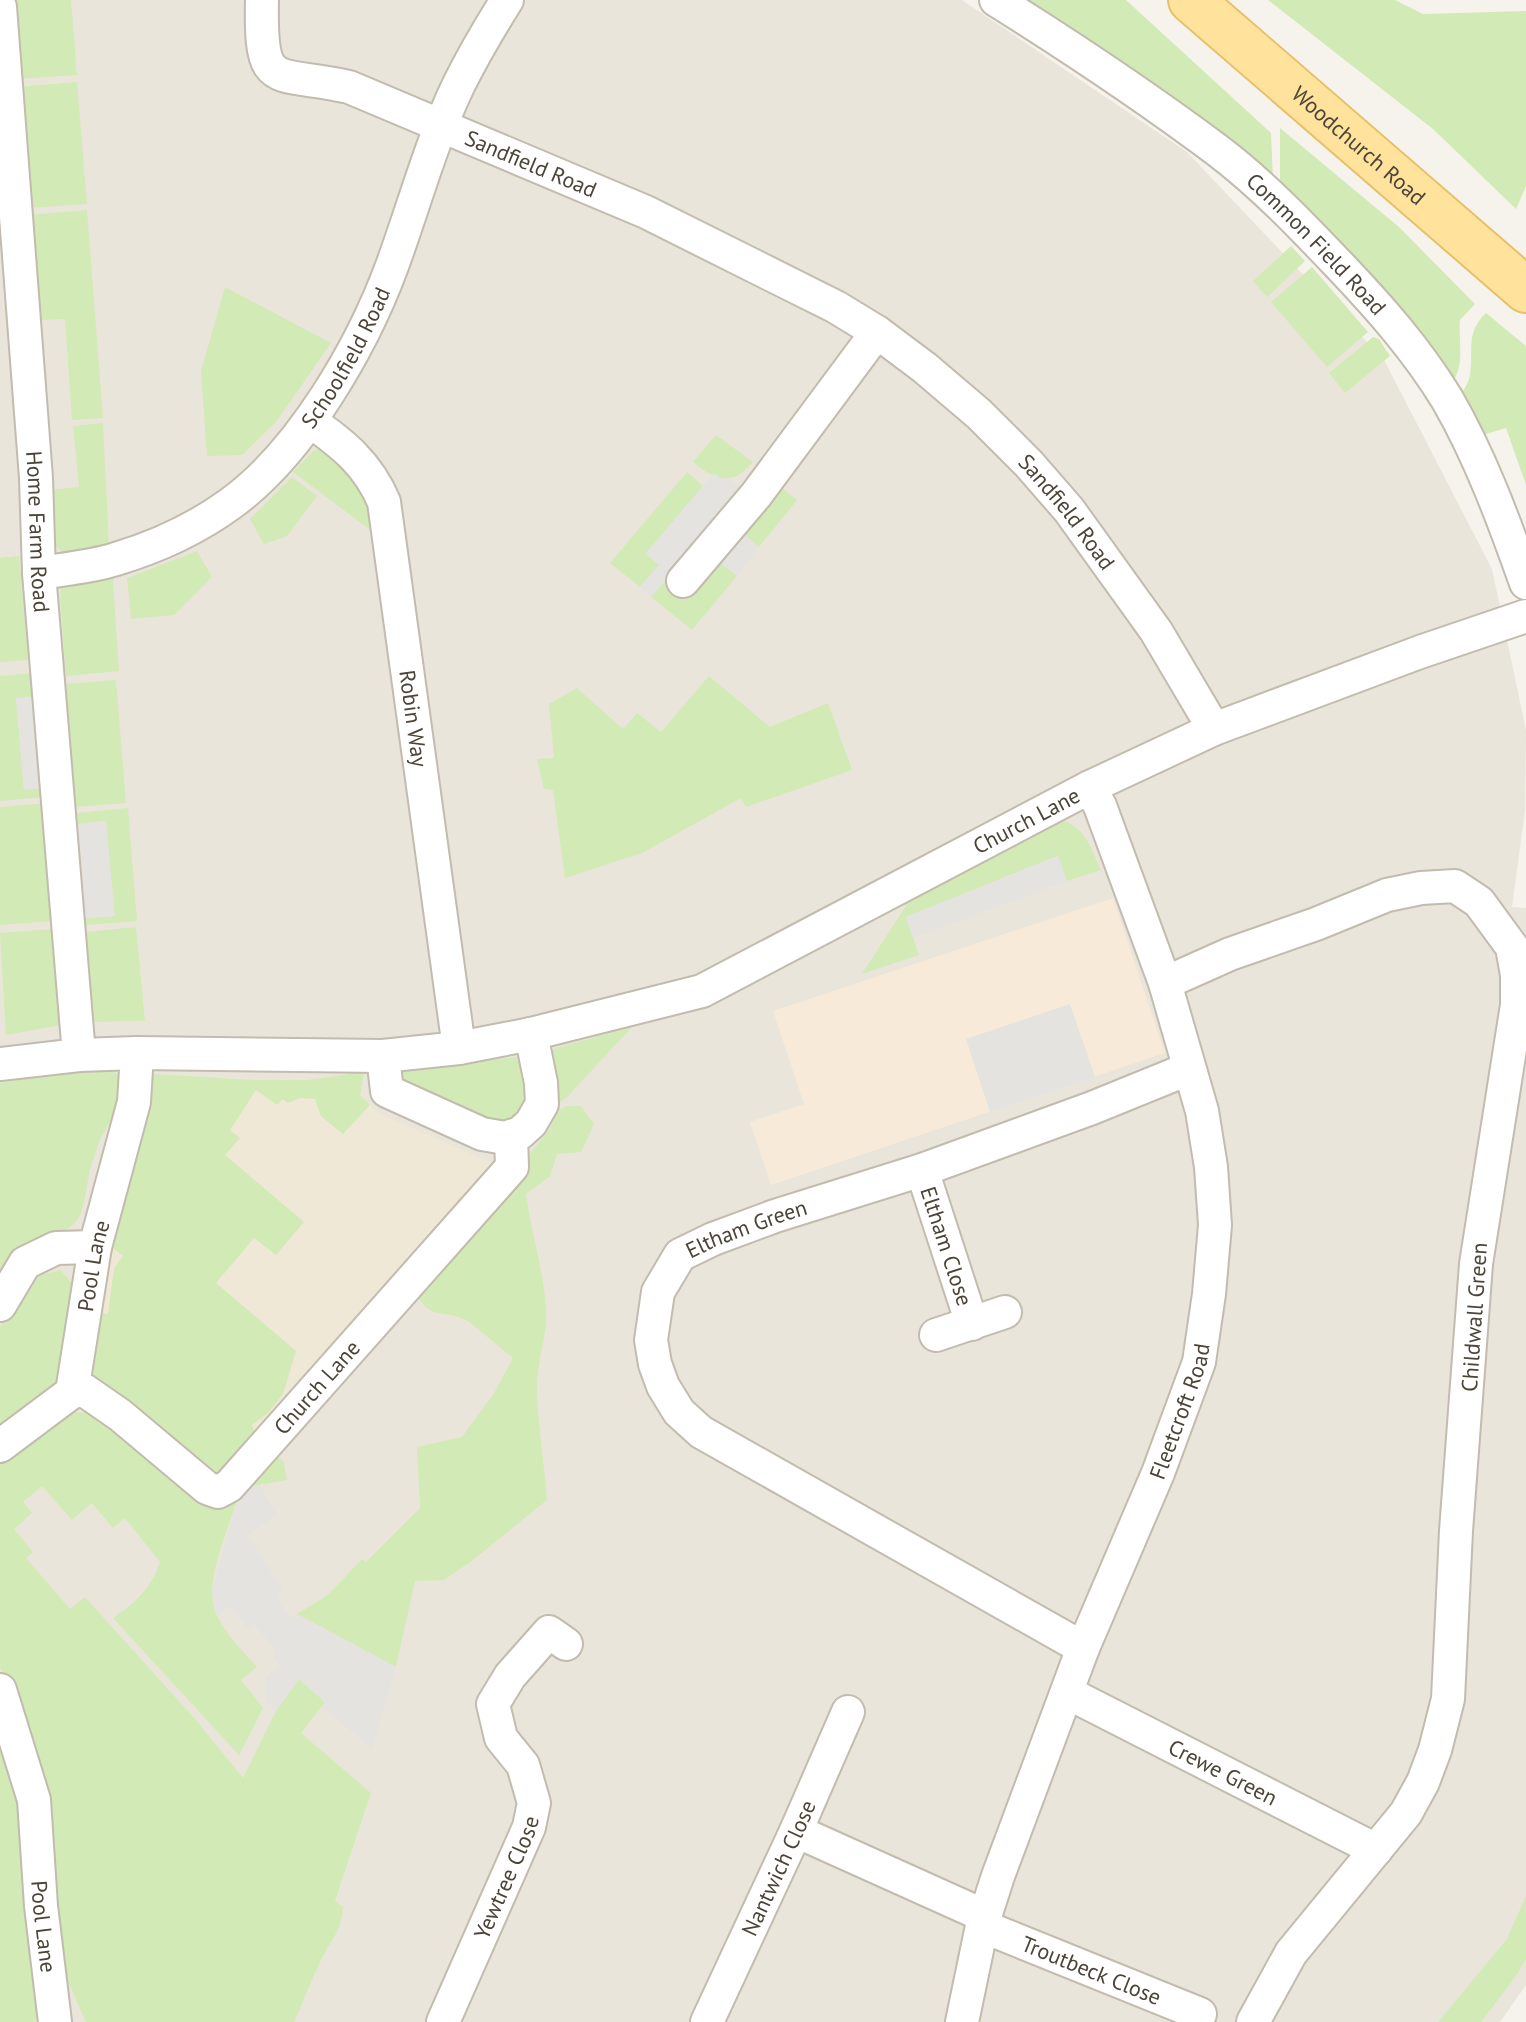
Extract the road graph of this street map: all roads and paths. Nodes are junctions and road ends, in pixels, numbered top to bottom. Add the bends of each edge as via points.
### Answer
1 (262, 0) edge
2 (507, 0) edge
3 (996, 0) edge
4 (1191, 0) edge
5 (0, 7) edge
6 (3, 84) edge
7 (442, 124) junction
8 (1526, 290) edge
9 (877, 332) junction
10 (310, 421) junction
11 (39, 573) junction
12 (683, 581) dead end
13 (1526, 583) edge
14 (1526, 616) edge
15 (1214, 729) junction
16 (1090, 787) junction
17 (1165, 983) junction
18 (531, 1034) junction
19 (459, 1048) junction
20 (137, 1053) junction
21 (79, 1055) junction
22 (383, 1056) junction
23 (0, 1064) edge
24 (1188, 1069) junction
25 (511, 1136) junction
26 (922, 1170) junction
27 (95, 1247) junction
28 (0, 1305) edge
29 (1005, 1312) dead end
30 (972, 1324) junction
31 (936, 1335) dead end
32 (72, 1392) junction
33 (0, 1446) edge
34 (559, 1630) dead end
35 (1083, 1648) junction
36 (0, 1690) edge
37 (1068, 1693) junction
38 (848, 1712) dead end
39 (796, 1831) junction
40 (1376, 1850) junction
41 (984, 1921) junction
42 (1200, 2014) dead end
43 (55, 2022) edge
44 (443, 2022) edge
45 (707, 2022) edge
46 (962, 2022) edge
47 (1253, 2022) edge

1 - 7 street, Sandfield Road via 263,54 276,73 349,87
2 - 7 street, Schoolfield Road
3 - 13 street, Common Field Road via 1219,152 1302,226 1381,309 1459,422
4 - 8 main road, Woodchurch Road
5 - 6 street, Home Farm Road
6 - 11 street, Home Farm Road
7 - 9 street, Sandfield Road via 646,212
7 - 10 street, Schoolfield Road via 373,313
9 - 12 street via 756,495
9 - 15 street, Sandfield Road via 979,414 1069,510 1156,631
10 - 11 street, Schoolfield Road via 274,464 201,523 119,559
10 - 19 street, Robin Way via 363,463 384,502
11 - 21 street, Home Farm Road
14 - 15 street, Church Lane
15 - 16 street, Church Lane
16 - 17 street, Fleetcroft Road
16 - 18 street, Church Lane via 702,991
17 - 24 street, Fleetcroft Road
17 - 40 street, Childwall Green via 1387,895 1421,888 1455,886 1479,902 1512,947 1517,1005 1476,1264 1448,1699 1423,1782
18 - 19 street, Church Lane
18 - 25 street via 542,1104 531,1123
19 - 22 street, Church Lane
20 - 21 street, Church Lane
20 - 22 street, Church Lane
20 - 27 street, Pool Lane via 134,1102
21 - 23 street, Church Lane
22 - 25 street via 387,1091 482,1134
24 - 26 street, Eltham Green
24 - 35 street, Fleetcroft Road via 1204,1125 1215,1225 1199,1362
25 - 32 street, Church Lane via 512,1167 229,1486 218,1492 207,1488 120,1415 84,1390
26 - 30 street, Eltham Close
26 - 35 street, Eltham Green via 775,1216 680,1255 658,1292 651,1340 655,1364 679,1412 701,1432
27 - 28 street via 56,1248 25,1263
27 - 32 street, Pool Lane
29 - 30 street
30 - 31 street
32 - 33 street
34 - 44 street, Yewtree Close via 510,1676 493,1704 501,1738 523,1765 534,1803 529,1827
35 - 37 street, Fleetcroft Road
36 - 43 street, Pool Lane via 34,1800
37 - 40 street, Crewe Green
37 - 41 street, Fleetcroft Road
38 - 39 street, Nantwich Close
39 - 41 street, Troutbeck Close
39 - 45 street, Nantwich Close
40 - 47 street, Childwall Green via 1291,1953
41 - 42 street, Troutbeck Close
41 - 46 street, Fleetcroft Road

